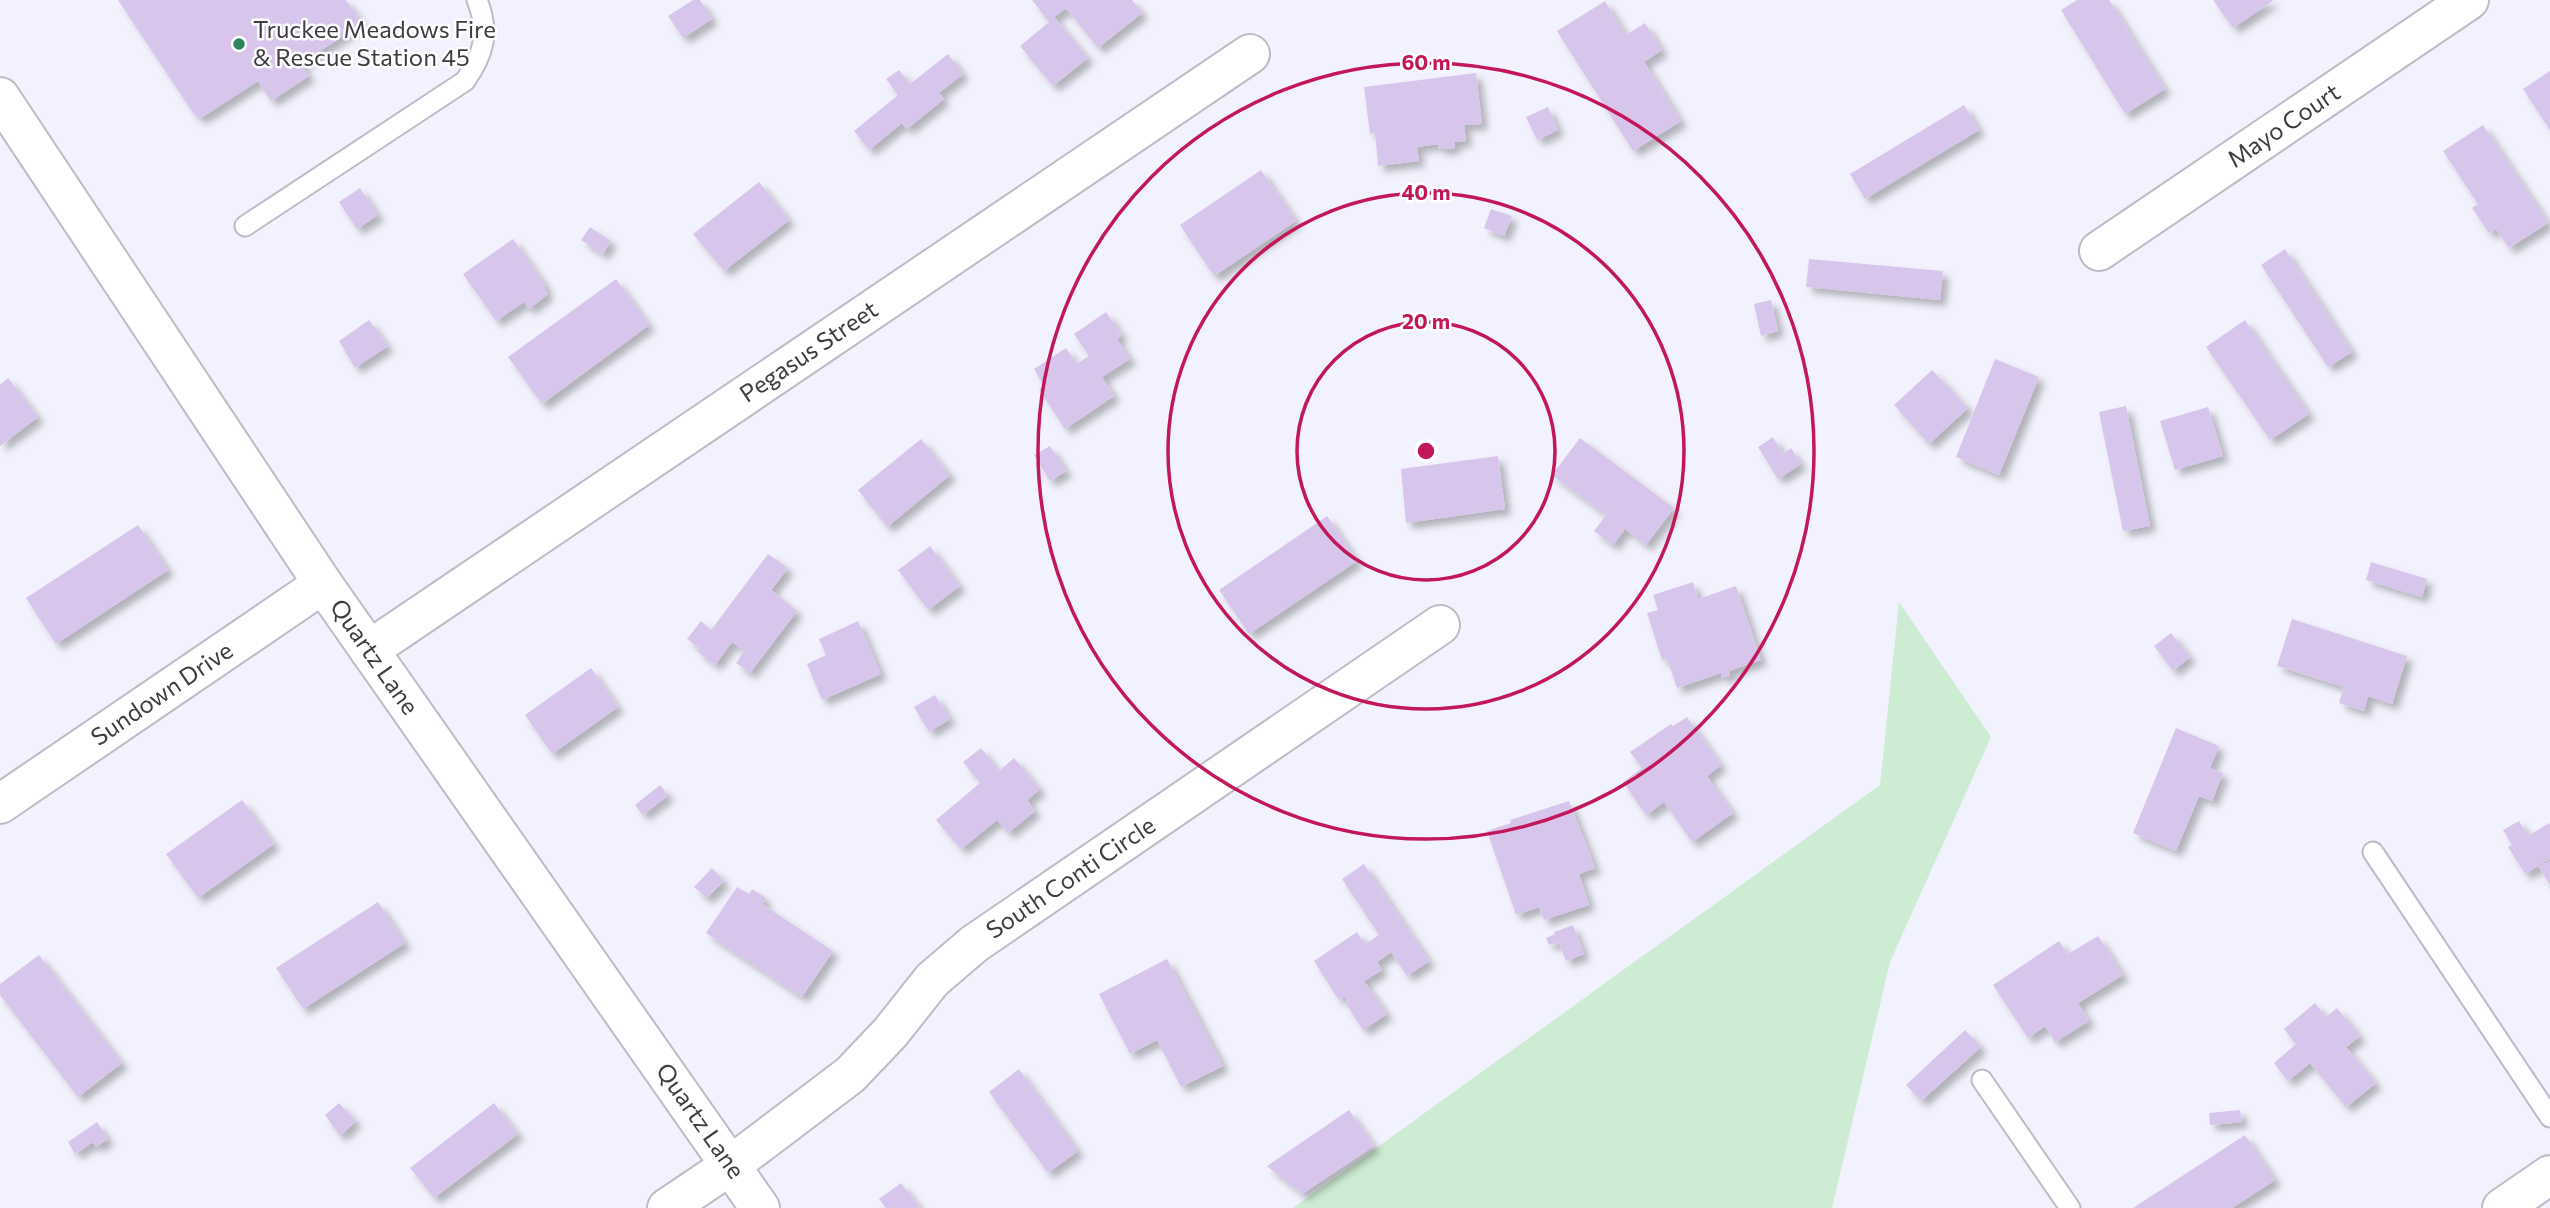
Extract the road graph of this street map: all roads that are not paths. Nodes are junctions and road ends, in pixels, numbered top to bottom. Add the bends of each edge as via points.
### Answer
1 (477, 0) edge
2 (2469, 0) edge
3 (1250, 54) dead end
4 (0, 97) edge
5 (245, 226) dead end
6 (2099, 251) dead end
7 (323, 584) junction
8 (1440, 625) dead end
9 (369, 650) junction
10 (0, 804) edge
11 (2373, 852) dead end
12 (1982, 1080) dead end
13 (2550, 1117) edge
14 (731, 1165) junction
15 (2550, 1175) edge
16 (667, 1208) edge
17 (760, 1208) edge
18 (2070, 1208) edge
19 (2502, 1208) edge

1 - 5 lane via 485,36 479,61 465,81
2 - 6 street, Mayo Court
3 - 9 street, Pegasus Street
4 - 7 street, Quartz Lane
7 - 9 street, Quartz Lane
7 - 10 street, Sundown Drive
8 - 14 street, South Conti Circle via 974,944 932,980 850,1075
9 - 14 street, Quartz Lane
11 - 13 lane
12 - 18 lane
14 - 16 street, South Conti Circle
14 - 17 street, Quartz Lane
15 - 19 street

